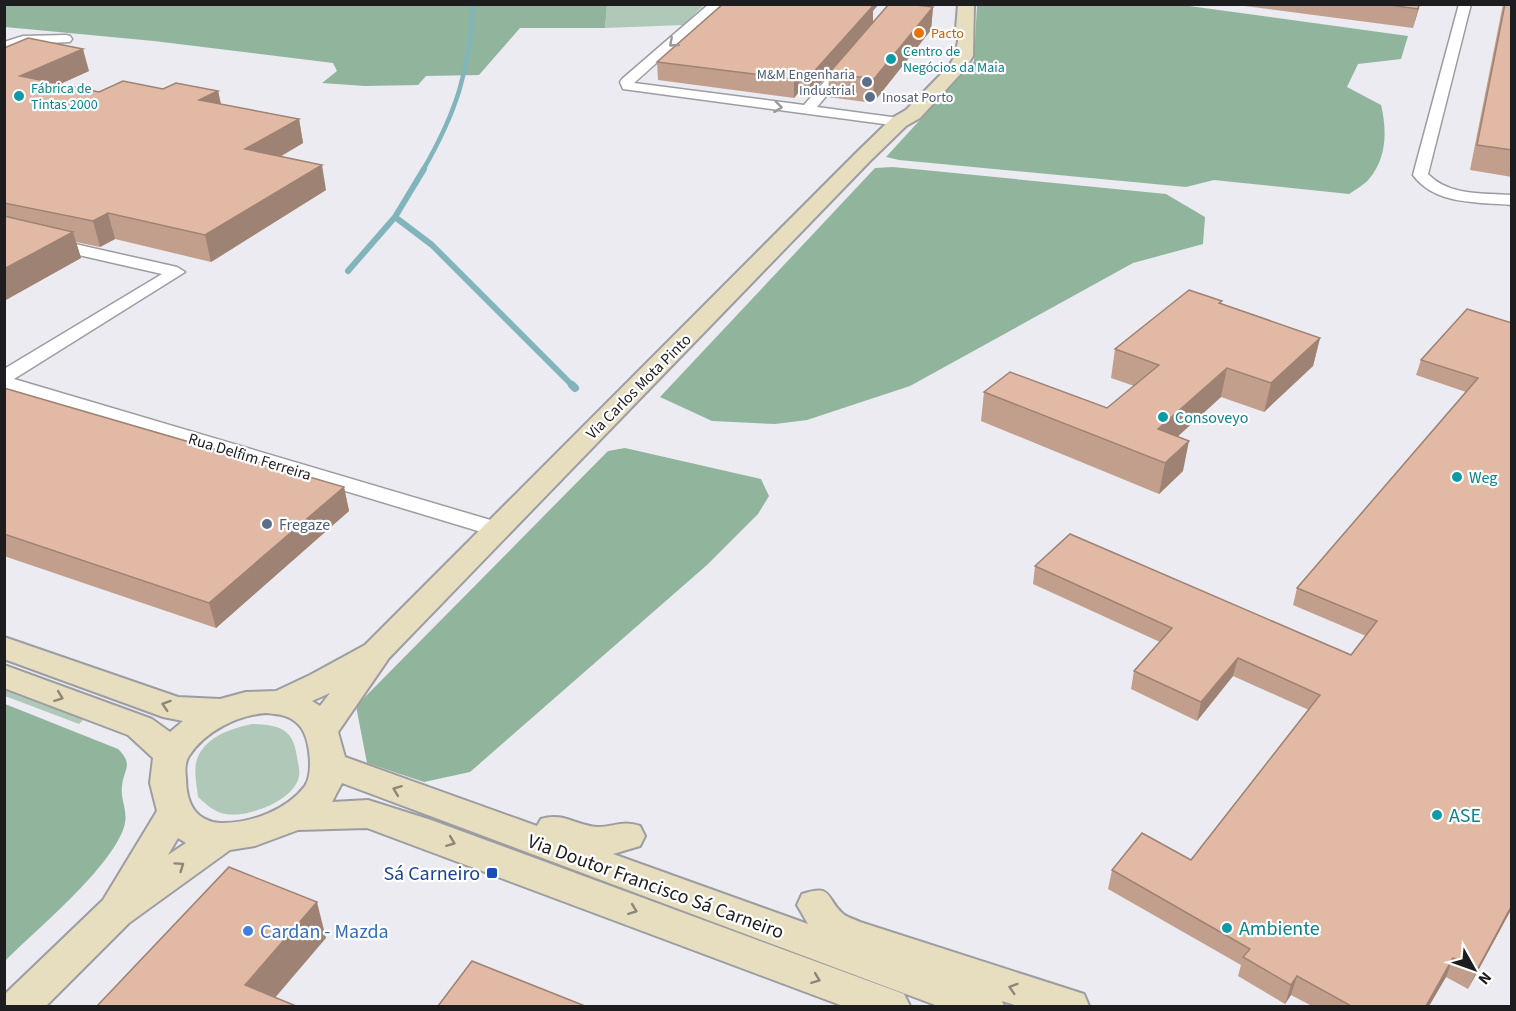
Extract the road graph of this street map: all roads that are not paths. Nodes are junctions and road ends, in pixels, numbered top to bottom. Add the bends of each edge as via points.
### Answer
1 (717, 4) edge
2 (966, 4) edge
3 (1465, 4) edge
4 (66, 39) dead end
5 (4, 46) edge
6 (856, 54) edge
7 (808, 109) junction
8 (899, 122) junction
9 (1512, 200) edge
10 (4, 233) edge
11 (4, 377) edge
12 (4, 382) edge
13 (496, 530) junction
14 (4, 647) edge
15 (378, 650) junction
16 (4, 676) edge
17 (280, 702) junction
18 (224, 711) junction
19 (325, 747) junction
20 (171, 755) junction
21 (439, 806) junction
22 (174, 813) junction
23 (292, 817) junction
24 (627, 836) dead end
25 (222, 837) junction
26 (816, 905) dead end
27 (115, 912) junction
28 (20, 1006) edge
29 (889, 1006) edge
30 (984, 1006) edge
31 (1069, 1006) edge

1 -> 7 street via 627,82 628,86
2 - 8 main road, Via Carlos Mota Pinto via 964,29 932,74 896,112
3 - 9 street via 1419,171 1432,187 1453,194
4 - 5 street via 23,40
6 - 7 street
7 - 8 street
8 - 13 main road, Via Carlos Mota Pinto
10 - 11 street via 177,272
12 - 13 street, Rua Delfim Ferreira
13 - 15 main road, Via Carlos Mota Pinto
18 -> 14 main road via 175,709
15 - 17 main road, Via Carlos Mota Pinto
15 - 19 main road, Via Carlos Mota Pinto
16 -> 20 main road via 140,727
17 - 18 main road via 250,703
17 - 19 main road via 315,718
18 - 20 main road via 189,734
21 -> 19 main road, Via Doutor Francisco Sá Carneiro
19 - 23 main road via 321,789
20 - 22 main road via 169,799
21 - 24 main road via 519,816 594,842 612,842
21 - 30 main road, Via Doutor Francisco Sá Carneiro
22 - 25 main road via 195,832
22 - 27 main road
23 - 25 main road via 261,831
23 -> 29 main road, Via Doutor Francisco Sá Carneiro via 368,814
27 -> 25 main road
31 -> 26 main road via 847,934 828,924
27 - 28 main road

